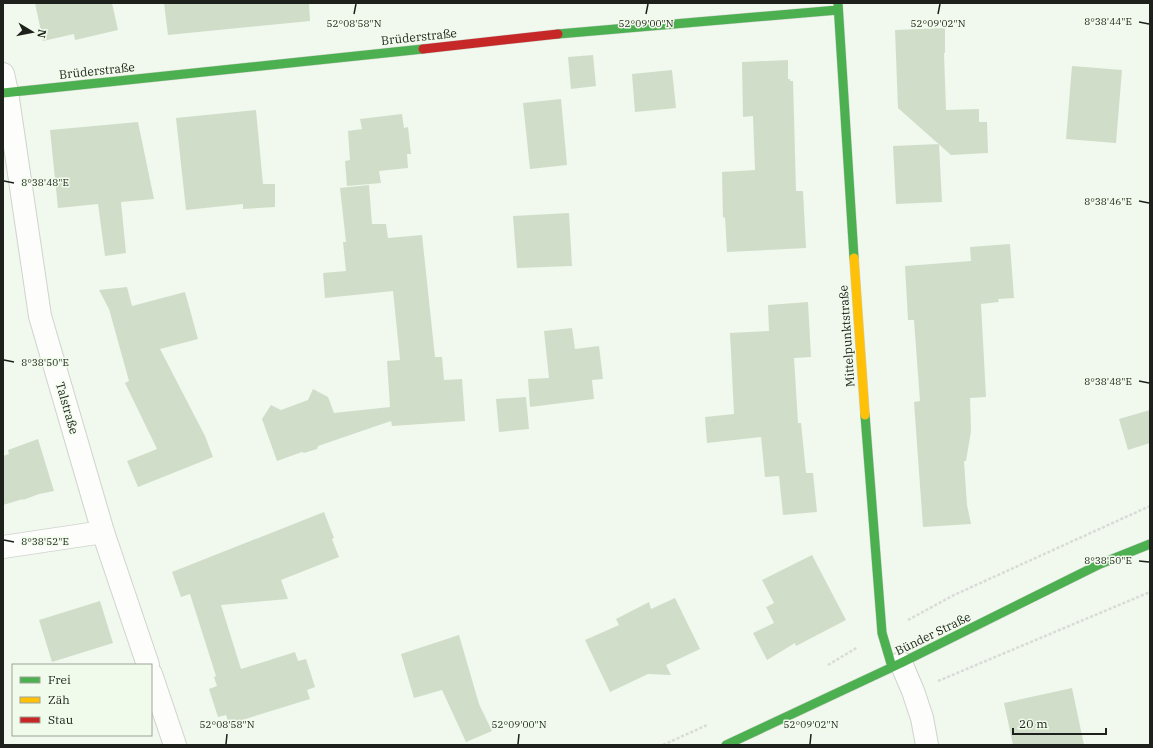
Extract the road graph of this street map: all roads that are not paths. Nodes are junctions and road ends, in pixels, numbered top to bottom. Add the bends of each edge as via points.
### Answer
1 (838, 6) edge
2 (4, 86) edge
3 (103, 532) junction
4 (1150, 544) edge
5 (3, 547) edge
6 (148, 664) edge
7 (897, 665) junction
8 (152, 677) edge
9 (175, 745) edge
10 (726, 745) edge
11 (927, 745) edge

1 - 2 street, Brüderstraße via 407,51
1 - 7 street, Mittelpunktstraße via 862,380 882,633
2 - 3 street, Talstraße via 40,316
3 - 5 street
3 - 6 street, Talstraße
4 - 7 street, Bünder Straße via 1100,564
7 - 10 street, Bünder Straße
7 - 11 street via 913,691
8 - 9 street

